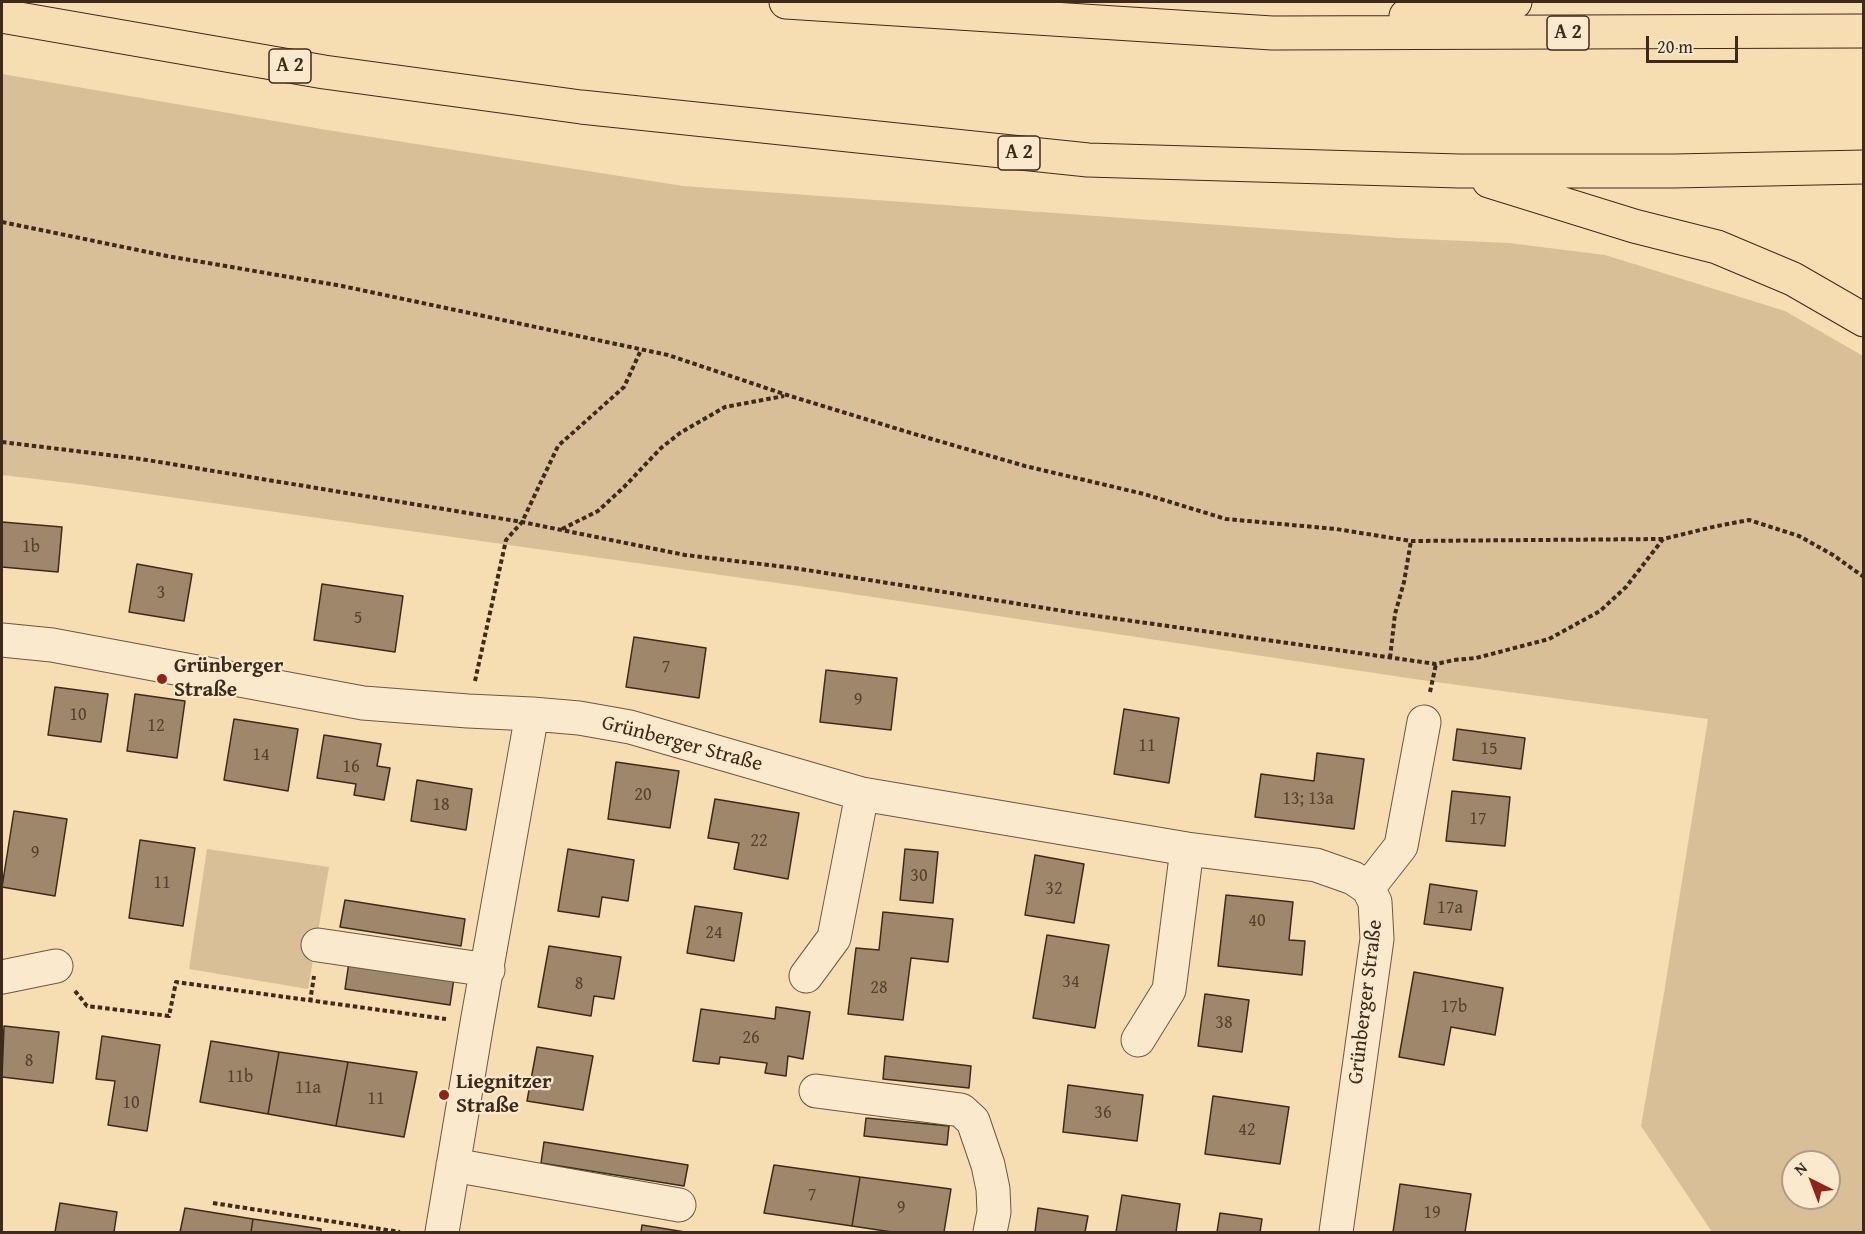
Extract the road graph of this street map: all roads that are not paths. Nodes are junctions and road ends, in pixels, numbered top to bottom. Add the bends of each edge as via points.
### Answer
1 (786, 2) edge
2 (1515, 2) edge
3 (2, 16) edge
4 (1863, 31) edge
5 (1272, 33) junction
6 (1863, 167) edge
7 (1459, 171) junction
8 (1863, 320) edge
9 (2, 640) edge
10 (532, 714) junction
11 (1424, 722) dead end
12 (862, 794) junction
13 (1187, 849) junction
14 (1368, 888) junction
15 (318, 945) dead end
16 (56, 966) road end
17 (488, 970) junction
18 (806, 976) dead end
19 (2, 977) edge
20 (1138, 1040) dead end
21 (816, 1091) dead end
22 (453, 1165) junction
23 (679, 1205) dead end
24 (442, 1233) edge
25 (990, 1233) edge
26 (1335, 1233) edge

1 - 5 highway, A 2
2 - 5 highway
3 - 7 highway, A 2 via 324,72 604,109 1088,160
4 - 5 highway, A 2
6 - 7 highway, A 2
7 - 8 highway via 1634,226 1717,247 1793,279
9 - 10 street, Grünberger Straße via 52,645 363,703
10 - 12 street, Grünberger Straße via 630,727
10 - 17 street
11 - 14 street via 1401,846
12 - 13 street, Grünberger Straße
12 - 18 street via 834,938
13 - 14 street, Grünberger Straße via 1316,865 1353,878
13 - 20 street via 1169,990
14 - 26 street, Grünberger Straße via 1375,902 1377,939
15 - 17 street
16 - 19 street
17 - 22 street
21 - 25 street via 961,1110 974,1121 988,1165 994,1212
22 - 23 street
22 - 24 street

